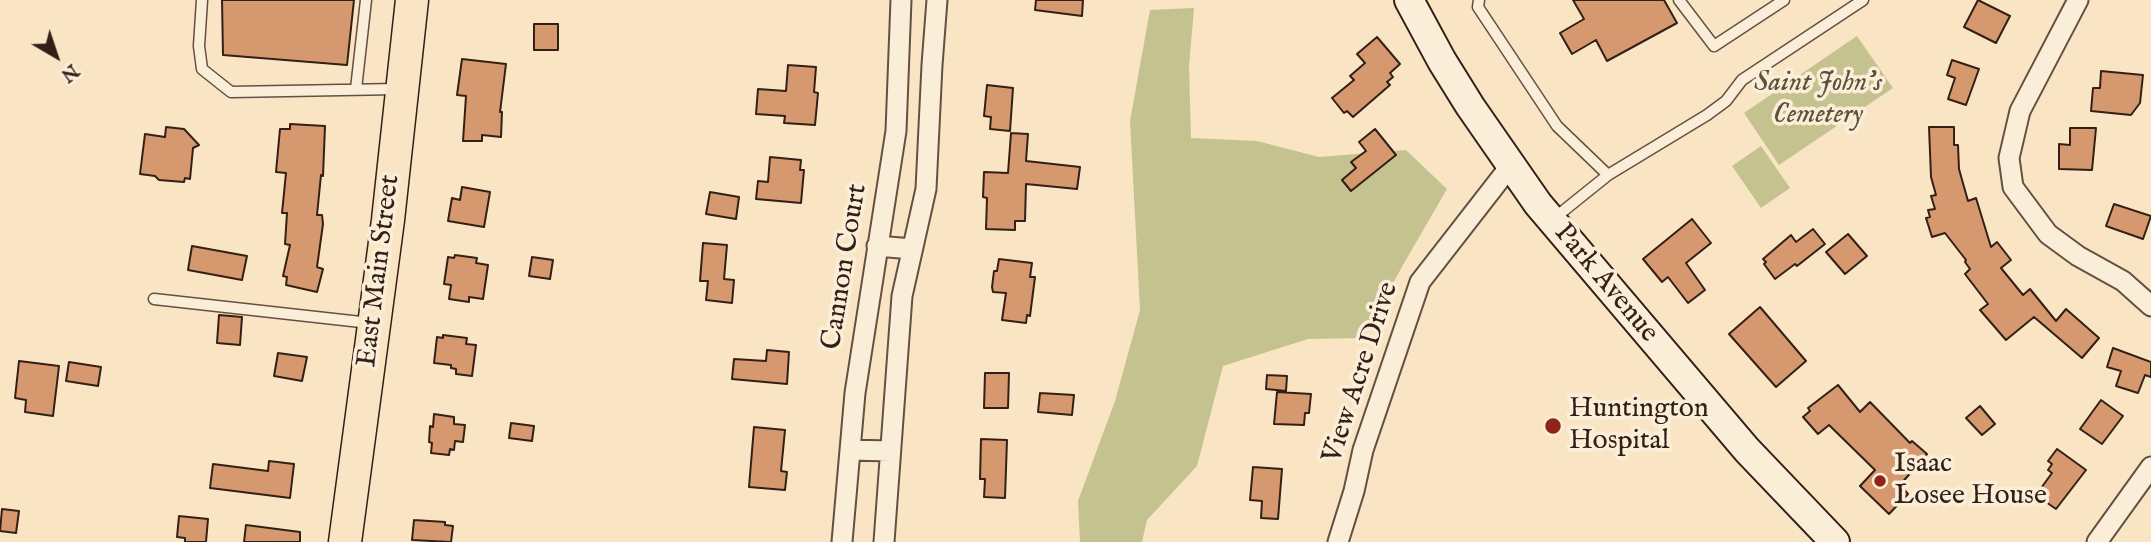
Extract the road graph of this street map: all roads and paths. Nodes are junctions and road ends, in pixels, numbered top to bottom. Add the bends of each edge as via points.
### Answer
1 (202, 0) edge
2 (366, 0) edge
3 (412, 0) edge
4 (901, 0) edge
5 (937, 0) edge
6 (1409, 0) edge
7 (1479, 0) edge
8 (1679, 0) edge
9 (1784, 0) edge
10 (1863, 0) edge
11 (2078, 0) edge
12 (932, 65) junction
13 (898, 67) junction
14 (356, 89) junction
15 (402, 90) junction
16 (1511, 165) junction
17 (1608, 175) junction
18 (1552, 220) junction
19 (877, 246) junction
20 (912, 249) junction
21 (154, 299) dead end
22 (2151, 306) edge
23 (374, 324) junction
24 (850, 450) junction
25 (890, 451) junction
26 (2151, 467) edge
27 (345, 542) edge
28 (842, 542) edge
29 (884, 542) edge
30 (1338, 542) edge
31 (1835, 542) edge
32 (2097, 542) edge

1 - 14 lane via 202,69 231,92
2 - 14 lane
3 - 15 main road, East Main Street
4 - 13 street, Cannon Court
5 - 12 street
6 - 16 main road, Park Avenue via 1469,106
7 - 17 lane via 1478,7 1557,126
8 - 9 lane via 1714,46
10 - 17 lane via 1742,80 1726,101 1707,115
11 - 22 street via 2020,111 2009,158 2013,187 2048,234 2123,281
12 - 13 street
12 - 20 street via 926,189
13 - 19 street, Cannon Court via 895,131
14 - 15 lane
15 - 23 main road, East Main Street
16 - 18 main road, Park Avenue
16 - 30 street, View Acre Drive via 1420,282 1363,450
17 - 18 lane
18 - 31 main road, Park Avenue via 1747,450
19 - 20 street
19 - 24 street, Cannon Court
20 - 25 street via 902,296
21 - 23 lane
23 - 27 main road, East Main Street
24 - 25 street
24 - 28 street, Cannon Court
25 - 29 street
26 - 32 street

